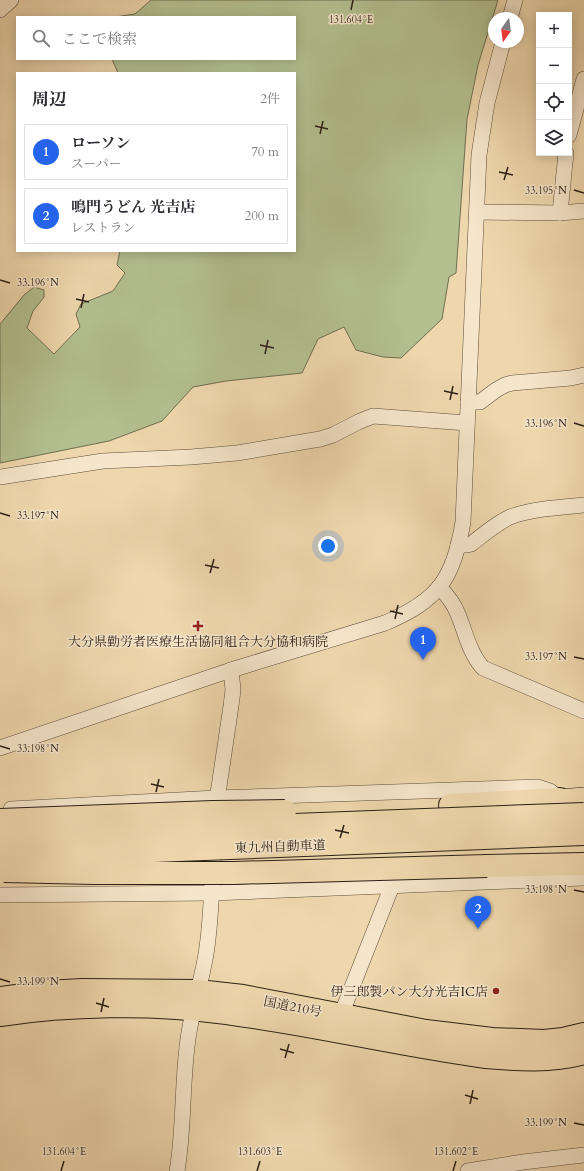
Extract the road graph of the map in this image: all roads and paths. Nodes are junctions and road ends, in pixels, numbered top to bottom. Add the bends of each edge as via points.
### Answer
1 (11, 0) edge
2 (515, 0) edge
3 (0, 10) edge
4 (512, 12) edge
5 (501, 48) edge
6 (584, 80) edge
7 (572, 124) edge
8 (566, 156) edge
9 (584, 211) edge
10 (477, 212) junction
11 (560, 213) junction
12 (584, 375) edge
13 (468, 402) junction
14 (467, 423) junction
15 (0, 477) edge
16 (584, 505) edge
17 (458, 545) junction
18 (439, 587) junction
19 (231, 670) junction
20 (584, 711) edge
21 (0, 748) edge
22 (584, 797) edge
23 (216, 798) junction
24 (560, 799) junction
25 (0, 810) edge
26 (584, 814) edge
27 (0, 820) edge
28 (584, 834) edge
29 (0, 836) edge
30 (0, 858) edge
31 (584, 864) edge
32 (0, 871) edge
33 (584, 878) edge
34 (392, 886) junction
35 (212, 893) junction
36 (0, 895) edge
37 (0, 998) edge
38 (196, 1000) junction
39 (340, 1014) junction
40 (0, 1015) edge
41 (584, 1034) edge
42 (584, 1053) edge
43 (584, 1155) edge
44 (177, 1171) edge
45 (468, 1171) edge

1 - 3 street
2 - 4 street
5 - 10 street via 487,103 479,155
6 - 7 street
8 - 11 street
9 - 11 street
10 - 11 street
10 - 13 street
12 - 13 street via 512,383 496,390 480,402
13 - 14 street
14 - 15 street via 373,416 320,439 237,453 103,461
14 - 17 street via 463,522
16 - 17 street via 510,517 471,544
17 - 18 street via 457,553
18 - 19 street via 421,604 385,623
18 - 20 street via 457,611 475,657 483,668
19 - 21 street
19 - 23 street via 233,690
22 - 24 main road
23 - 24 street via 538,787 550,791
23 - 25 street
23 - 35 street
24 - 27 highway, bridge via 330,810
26 - 29 highway, 東九州自動車道, bridge
28 - 30 highway, 東九州自動車道, bridge
31 - 32 highway, bridge via 233,873
33 - 34 street
34 - 35 street
34 - 39 street
35 - 36 street
35 - 38 street via 206,952
37 - 38 highway, 国道210号 via 82,990
38 - 39 highway, 国道210号 via 243,996
38 - 40 highway, 国道210号
38 - 42 highway, 国道210号 via 217,1012 486,1057 540,1060
38 - 44 street via 187,1046 182,1138
39 - 41 highway, 国道210号 via 492,1039 544,1041
43 - 45 street

